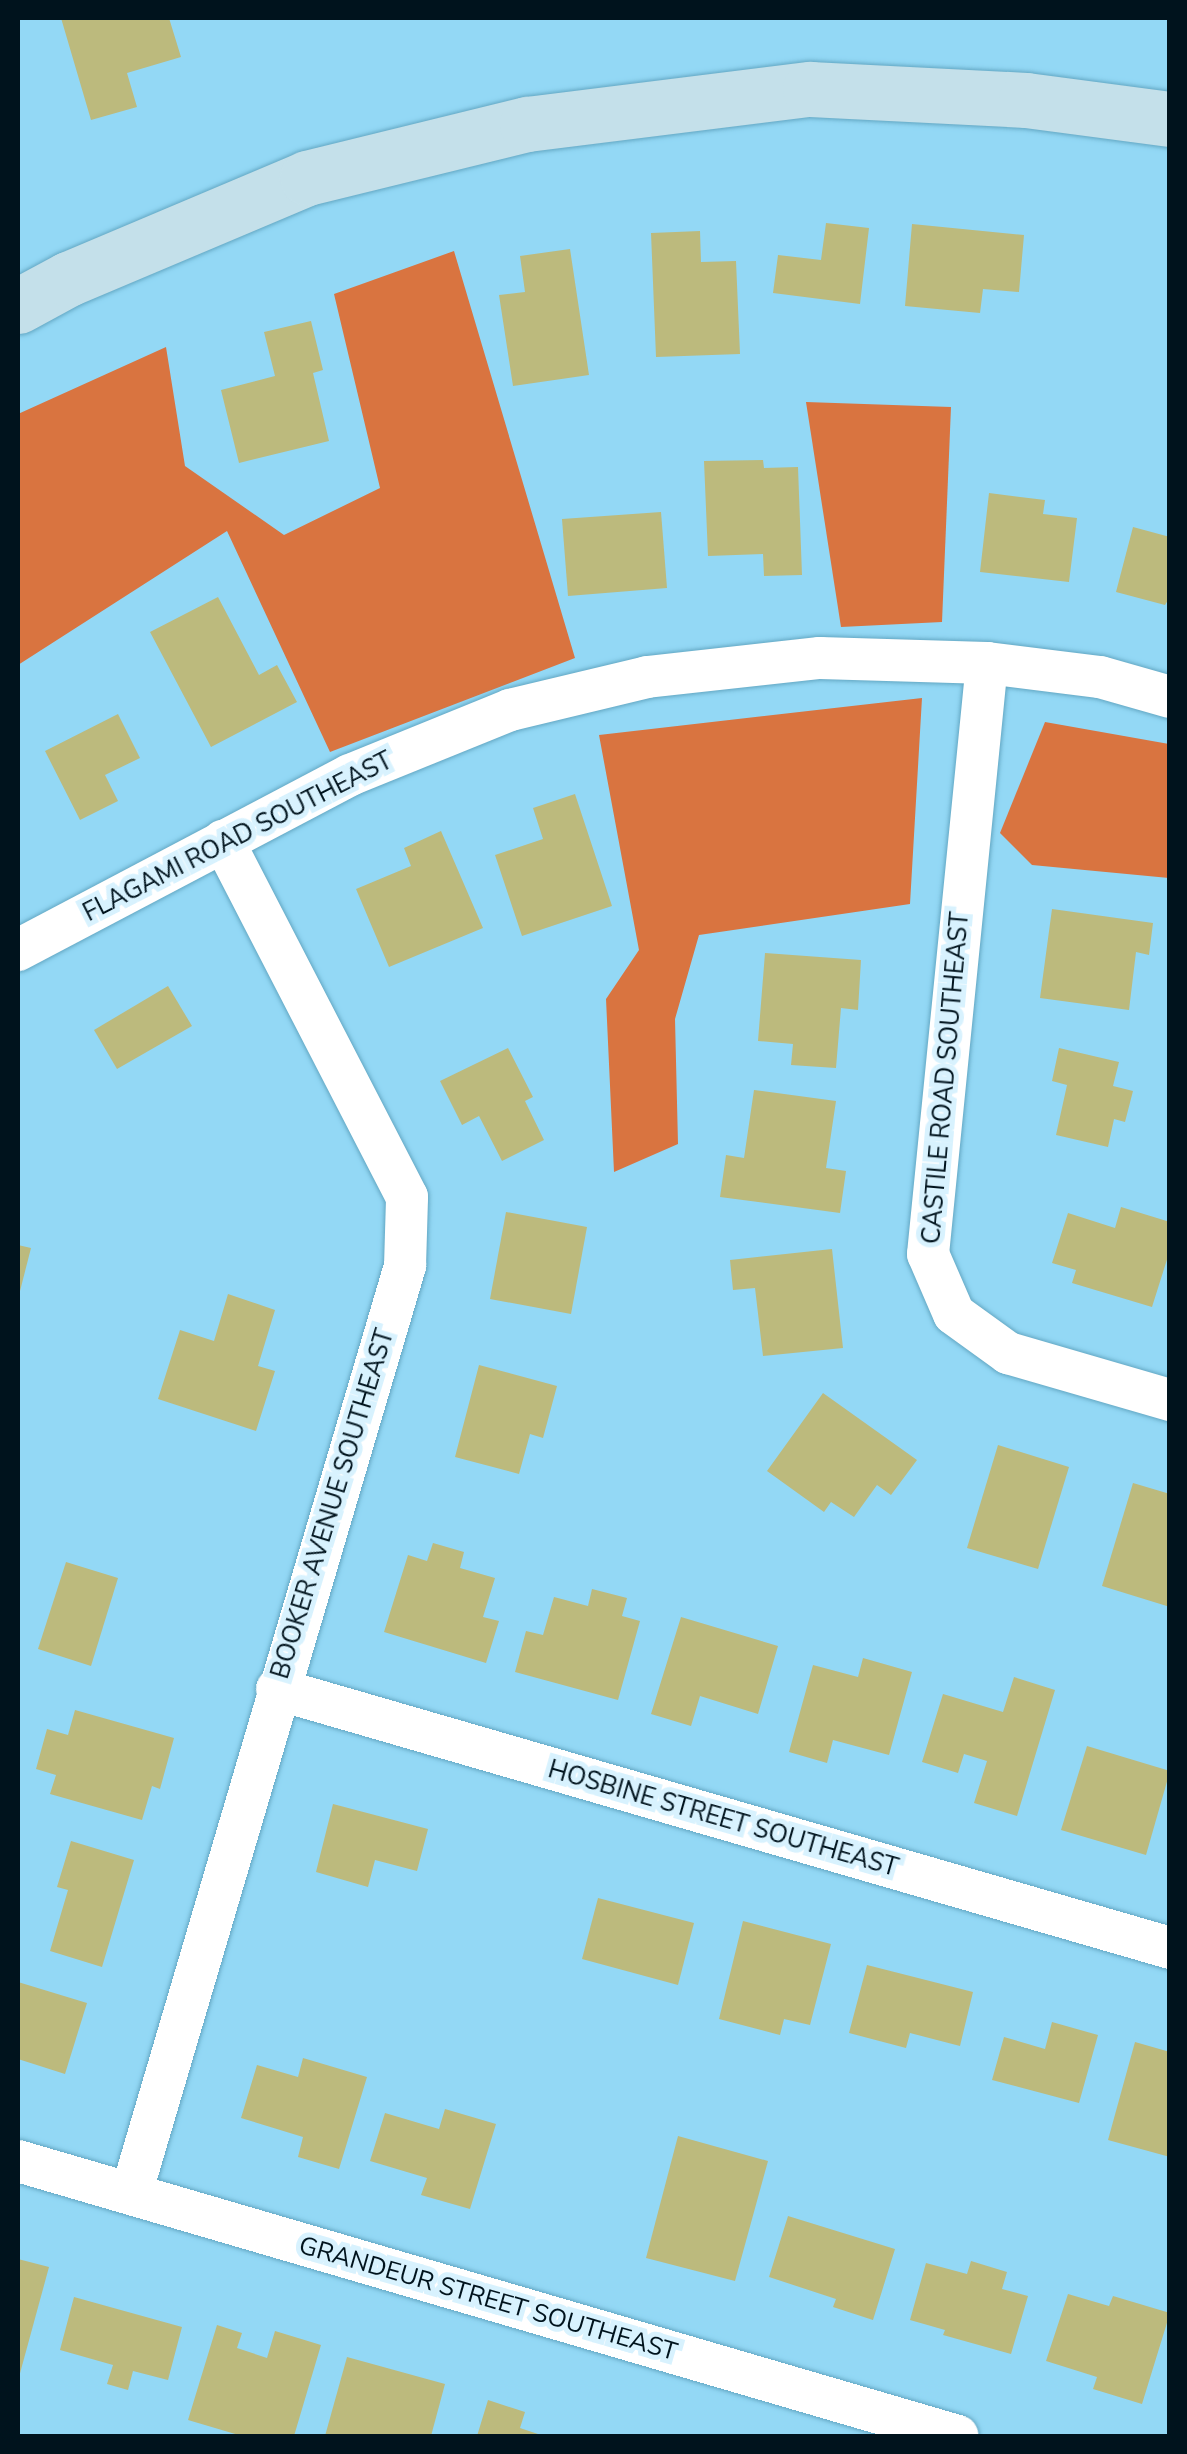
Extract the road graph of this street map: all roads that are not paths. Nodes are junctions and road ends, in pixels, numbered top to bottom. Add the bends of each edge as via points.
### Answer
1 (1170, 119) edge
2 (18, 306) edge
3 (986, 663) junction
4 (1170, 697) edge
5 (223, 841) junction
6 (18, 950) edge
7 (1170, 1400) edge
8 (277, 1689) junction
9 (1170, 1948) edge
10 (18, 2161) edge
11 (131, 2194) junction
12 (958, 2436) edge

1 - 2 street via 1026,100 810,89 528,124 308,178
3 - 4 street, FLAGAMI ROAD SOUTHEAST via 1100,677
3 - 5 street, FLAGAMI ROAD SOUTHEAST via 820,658 647,676 510,710 350,775
3 - 7 street, CASTILE ROAD SOUTHEAST via 928,1254 954,1314 1008,1353
5 - 6 street, FLAGAMI ROAD SOUTHEAST
5 - 8 street, BOOKER AVENUE SOUTHEAST via 407,1196 405,1266
8 - 9 street, HOSBINE STREET SOUTHEAST
8 - 11 street, BOOKER AVENUE SOUTHEAST
10 - 11 street, GRANDEUR STREET SOUTHEAST
11 - 12 street, GRANDEUR STREET SOUTHEAST

